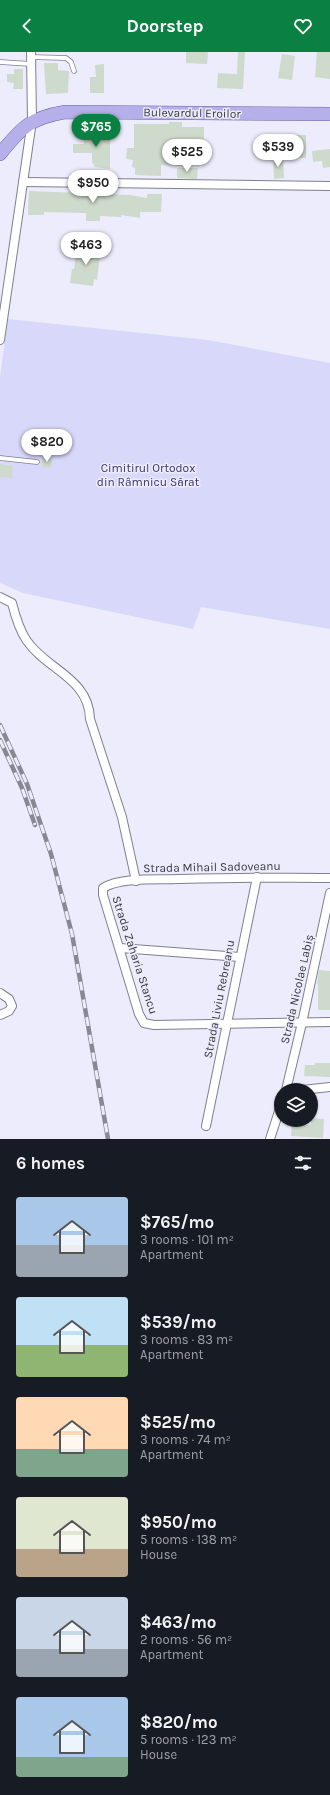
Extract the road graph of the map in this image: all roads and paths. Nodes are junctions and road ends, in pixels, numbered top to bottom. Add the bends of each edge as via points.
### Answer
1 (31, 58) edge
2 (0, 62) edge
3 (74, 71) dead end
4 (330, 114) edge
5 (32, 121) junction
6 (0, 154) edge
7 (23, 182) junction
8 (330, 186) edge
9 (0, 340) edge
10 (0, 458) edge
11 (37, 462) dead end
12 (0, 597) edge
13 (256, 877) junction
14 (330, 878) edge
15 (136, 881) junction
16 (330, 893) edge
17 (102, 895) joint
18 (120, 948) junction
19 (240, 957) junction
20 (0, 993) edge
21 (0, 1015) edge
22 (330, 1022) edge
23 (302, 1023) junction
24 (227, 1024) junction
25 (288, 1083) edge
26 (330, 1087) edge
27 (318, 1088) edge
28 (206, 1126) dead end
29 (274, 1127) edge
30 (270, 1139) edge

1 - 2 lane
1 - 3 lane via 66,58 71,62
1 - 5 street
4 - 5 main road, Bulevardul Eroilor via 76,111 53,114
5 - 6 main road via 17,133
5 - 7 street
7 - 8 street
7 - 9 street
10 - 11 lane
12 - 15 street via 12,604 27,640 74,682 90,706 90,719 122,817
13 - 14 street, Strada Mihail Sadoveanu
13 - 15 street, Strada Mihail Sadoveanu
13 - 19 street, Strada Liviu Rebreanu
15 - 17 street, Strada Mihail Sadoveanu via 108,885 103,888
16 - 23 street, Strada Nicolae Labiș
17 - 18 street, Strada Zaharia Stancu
18 - 19 street
18 - 24 street, Strada Zaharia Stancu via 144,1023
19 - 24 street, Strada Liviu Rebreanu
20 - 21 street via 9,999 12,1006 9,1011
22 - 23 street
23 - 24 street
23 - 25 street, Strada Nicolae Labiș
24 - 28 street, Strada Liviu Rebreanu
26 - 27 street
29 - 30 street

